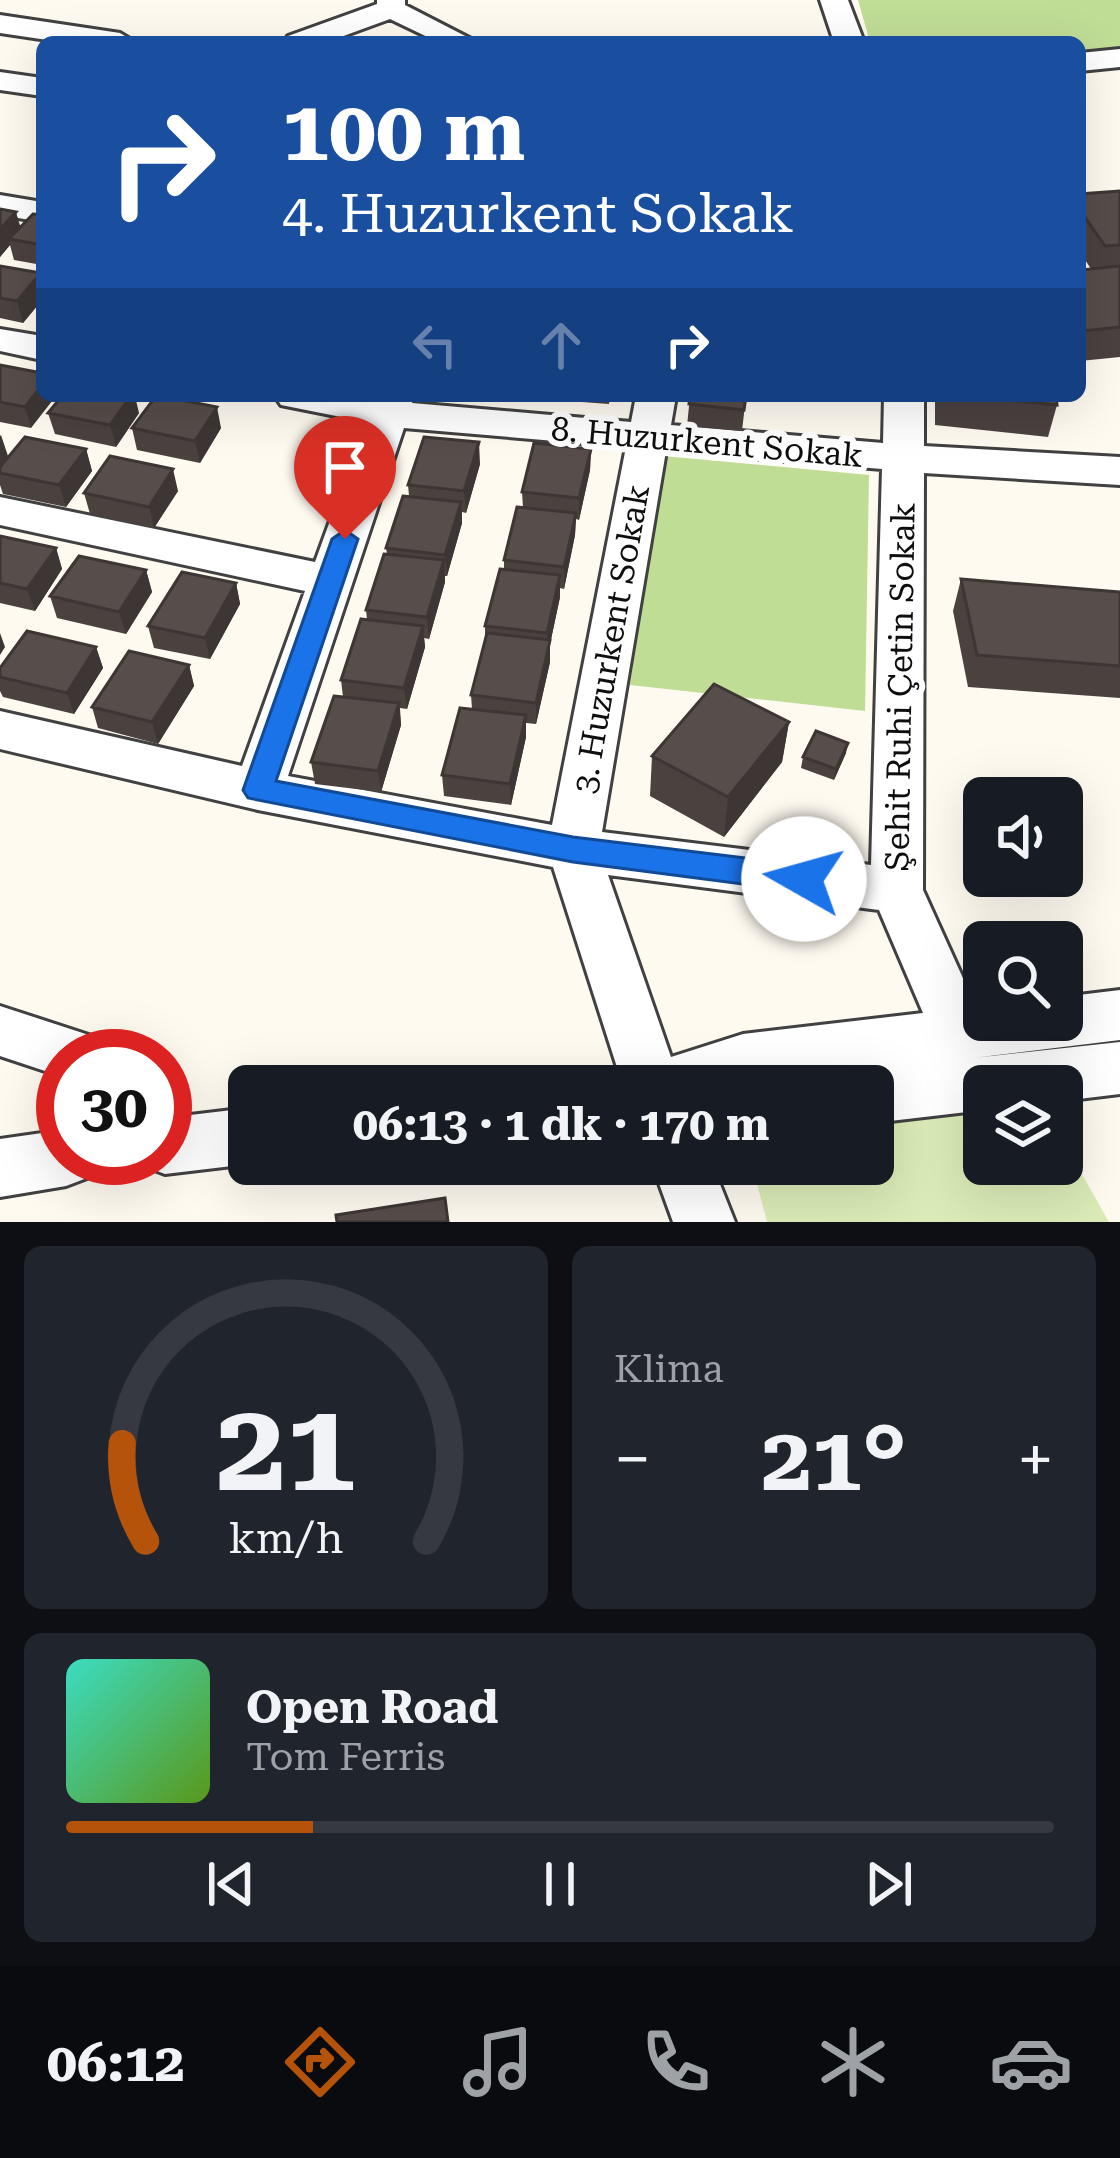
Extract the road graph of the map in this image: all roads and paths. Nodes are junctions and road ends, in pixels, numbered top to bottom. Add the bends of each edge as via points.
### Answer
1 (834, 0) edge
2 (391, 5) edge
3 (0, 24) edge
4 (81, 36) edge
5 (314, 36) edge
6 (450, 36) edge
7 (847, 36) edge
8 (1120, 58) edge
9 (1086, 61) edge
10 (0, 81) edge
11 (36, 86) edge
12 (0, 205) edge
13 (36, 211) edge
14 (0, 340) edge
15 (36, 347) edge
16 (360, 402) edge
17 (904, 402) edge
18 (392, 405) edge
19 (652, 417) edge
20 (904, 458) junction
21 (1120, 471) edge
22 (0, 511) edge
23 (331, 581) junction
24 (0, 730) edge
25 (258, 790) junction
26 (573, 850) junction
27 (897, 890) junction
28 (1120, 1015) edge
29 (0, 1031) edge
30 (961, 1037) junction
31 (36, 1043) edge
32 (645, 1065) edge
33 (727, 1065) edge
34 (1120, 1068) edge
35 (894, 1094) edge
36 (228, 1138) edge
37 (192, 1143) edge
38 (36, 1163) edge
39 (0, 1168) edge
40 (690, 1185) edge
41 (704, 1222) edge

1 - 7 street
2 - 5 street
2 - 6 street
3 - 4 street
8 - 9 street
10 - 11 street
12 - 13 street
14 - 15 street
16 - 18 street, 8. Huzurkent Sokak
17 - 20 street, Şehit Ruhi Çetin Sokak
18 - 19 street, 8. Huzurkent Sokak
18 - 23 street
19 - 20 street, 8. Huzurkent Sokak
19 - 26 street, 3. Huzurkent Sokak
20 - 21 street, 8. Huzurkent Sokak
20 - 27 street, Şehit Ruhi Çetin Sokak
22 - 23 street
23 - 25 street
24 - 25 street
25 - 26 street
26 - 27 street
26 - 32 street, 3. Huzurkent Sokak
27 - 30 street, Şehit Ruhi Çetin Sokak
28 - 30 street
29 - 31 street
30 - 33 street
34 - 35 street
36 - 37 street
38 - 39 street
40 - 41 street

